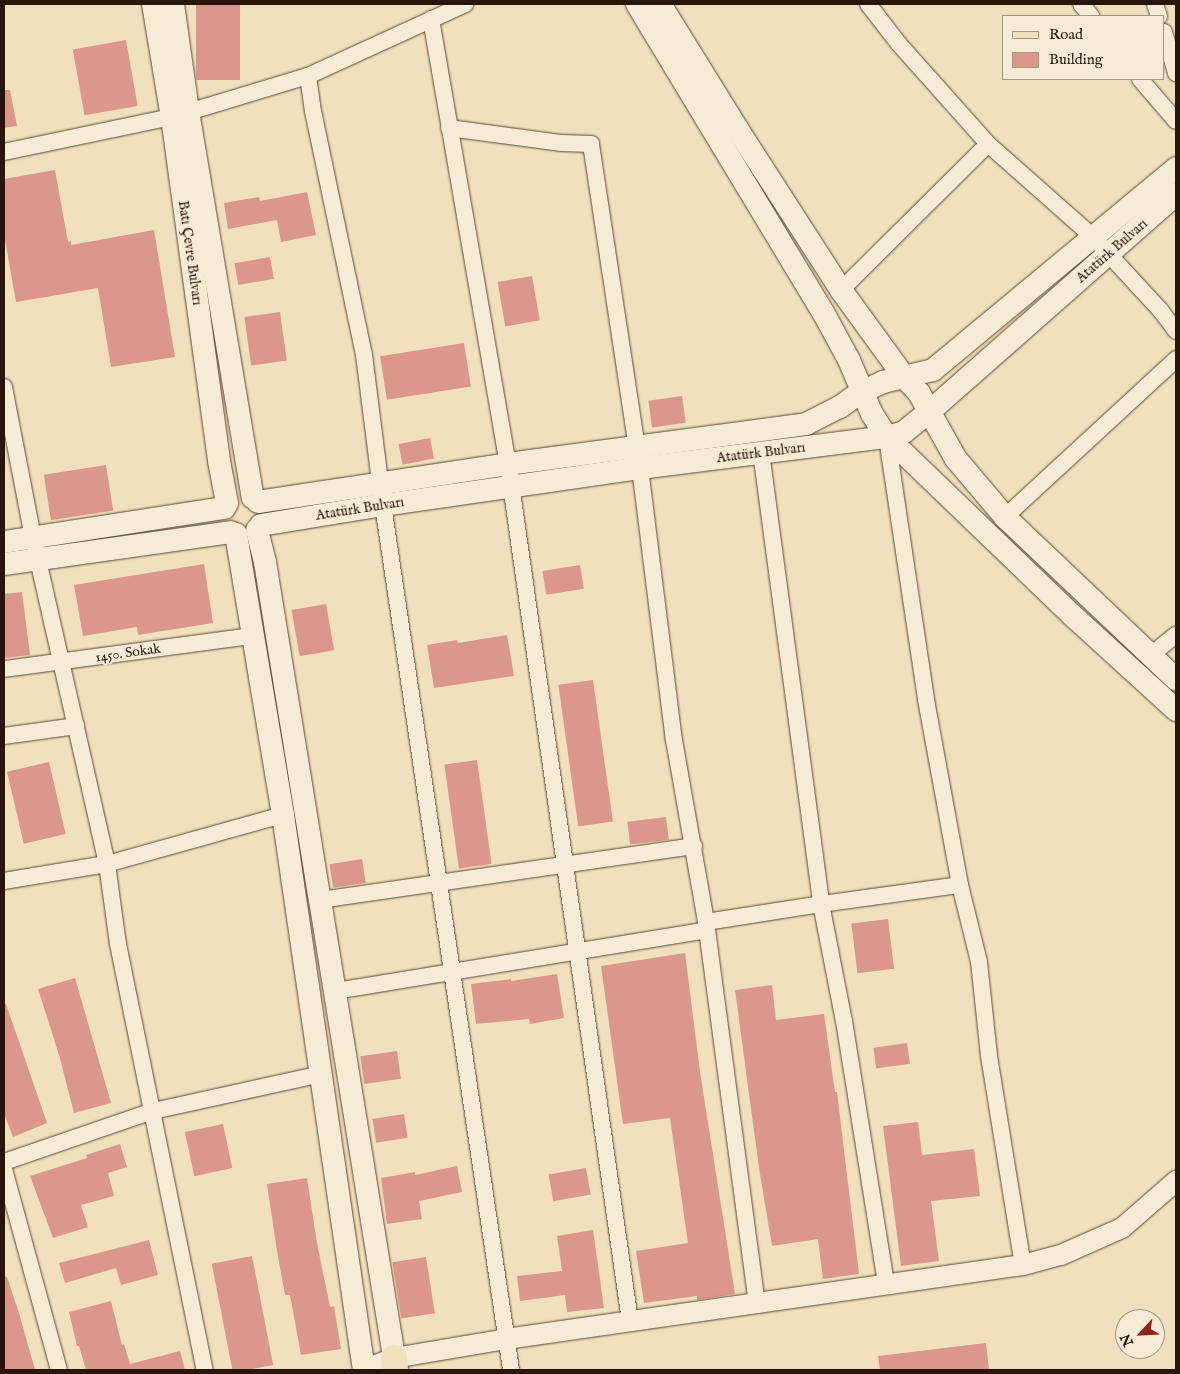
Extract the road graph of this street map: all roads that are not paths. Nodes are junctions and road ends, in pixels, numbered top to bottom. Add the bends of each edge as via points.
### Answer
1 (153, 4) edge
2 (173, 4) edge
3 (637, 4) edge
4 (660, 4) edge
5 (868, 4) edge
6 (457, 5) edge
7 (431, 19) junction
8 (1165, 35) edge
9 (1176, 73) edge
10 (308, 76) junction
11 (1141, 80) edge
12 (180, 114) junction
13 (1176, 122) edge
14 (449, 128) junction
15 (988, 144) junction
16 (4, 152) edge
17 (1175, 172) edge
18 (1176, 194) edge
19 (1092, 237) junction
20 (1108, 253) junction
21 (841, 290) junction
22 (1176, 331) edge
23 (1176, 359) edge
24 (905, 378) junction
25 (4, 387) edge
26 (861, 392) junction
27 (929, 412) junction
28 (887, 437) junction
29 (636, 446) junction
30 (761, 452) junction
31 (508, 464) junction
32 (640, 468) junction
33 (380, 482) junction
34 (511, 487) junction
35 (256, 500) junction
36 (225, 505) junction
37 (383, 505) junction
38 (1005, 517) junction
39 (259, 527) junction
40 (233, 533) junction
41 (33, 538) junction
42 (4, 542) edge
43 (39, 559) junction
44 (4, 564) edge
45 (1176, 635) edge
46 (252, 636) junction
47 (1151, 655) junction
48 (62, 662) junction
49 (4, 669) edge
50 (1176, 679) edge
51 (1176, 710) edge
52 (76, 726) junction
53 (4, 736) edge
54 (283, 815) junction
55 (694, 846) junction
56 (107, 864) junction
57 (566, 866) junction
58 (4, 881) edge
59 (438, 882) junction
60 (960, 885) junction
61 (320, 900) junction
62 (821, 904) junction
63 (706, 926) junction
64 (578, 951) junction
65 (452, 972) junction
66 (335, 991) junction
67 (321, 1074) junction
68 (153, 1111) junction
69 (4, 1162) edge
70 (4, 1170) edge
71 (1176, 1181) edge
72 (1022, 1265) junction
73 (886, 1283) junction
74 (757, 1305) junction
75 (630, 1321) junction
76 (506, 1339) junction
77 (395, 1364) edge
78 (59, 1370) edge
79 (205, 1370) edge
80 (364, 1370) edge
81 (511, 1370) edge

1 - 12 main road, Batı Çevre Bulvarı
2 - 12 main road, Batı Çevre Bulvarı
3 - 26 main road via 823,312 849,360
4 - 21 main road
5 - 15 street
6 - 7 street
7 - 10 street
7 - 14 street
8 - 9 street
10 - 12 street
10 - 33 street via 364,355
11 - 13 street
12 - 16 street
12 - 35 main road, Batı Çevre Bulvarı
12 - 36 main road, Batı Çevre Bulvarı
14 - 29 street via 591,144
14 - 31 street
15 - 19 street
15 - 21 street
17 - 19 main road, Atatürk Bulvarı
18 - 20 main road, Atatürk Bulvarı
19 - 20 street
19 - 24 main road, Atatürk Bulvarı via 932,370
20 - 22 street
20 - 27 main road, Atatürk Bulvarı
21 - 24 main road
23 - 38 street
24 - 26 main road, Atatürk Bulvarı via 883,382
24 - 27 main road via 920,393
25 - 41 street
26 - 28 main road
26 - 29 main road, Atatürk Bulvarı via 806,424
27 - 28 main road, Atatürk Bulvarı via 904,432
27 - 38 main road via 956,459
28 - 30 main road, Atatürk Bulvarı
28 - 51 main road
28 - 60 street via 926,699
29 - 31 main road, Atatürk Bulvarı
29 - 32 street
30 - 32 main road, Atatürk Bulvarı
30 - 62 street
31 - 33 main road, Atatürk Bulvarı
31 - 34 street
32 - 34 main road, Atatürk Bulvarı
32 - 55 street via 674,740
33 - 35 main road, Atatürk Bulvarı
33 - 37 street
34 - 37 main road, Atatürk Bulvarı
34 - 57 street
35 - 36 main road via 236,496
35 - 39 main road via 263,513
36 - 40 main road via 223,521
36 - 41 main road
37 - 39 main road, Atatürk Bulvarı
37 - 59 street
38 - 47 main road
39 - 40 main road via 247,535
39 - 61 main road
40 - 43 main road
40 - 46 main road
41 - 42 main road
41 - 43 street
43 - 44 main road
43 - 48 street
45 - 47 street
46 - 48 street, 1450. Sokak
46 - 54 main road
47 - 50 main road
48 - 49 street, 1450. Sokak
48 - 52 street
52 - 53 street
52 - 56 street
54 - 56 street
54 - 67 main road
55 - 57 street
55 - 63 street
56 - 58 street
56 - 68 street via 118,944
57 - 59 street
57 - 64 street
59 - 61 street
59 - 65 street
60 - 62 street
60 - 72 street via 979,962 989,1056
61 - 66 main road
62 - 63 street
62 - 73 street via 844,1021
63 - 64 street
63 - 74 street
64 - 65 street
64 - 75 street
65 - 66 street
65 - 76 street
66 - 77 main road
67 - 68 street
67 - 80 main road
68 - 69 street
68 - 79 street
70 - 78 street
71 - 72 street via 1122,1228 1062,1255
72 - 73 street
73 - 74 street
74 - 75 street
75 - 76 street
76 - 77 street
76 - 81 street
77 - 80 street

